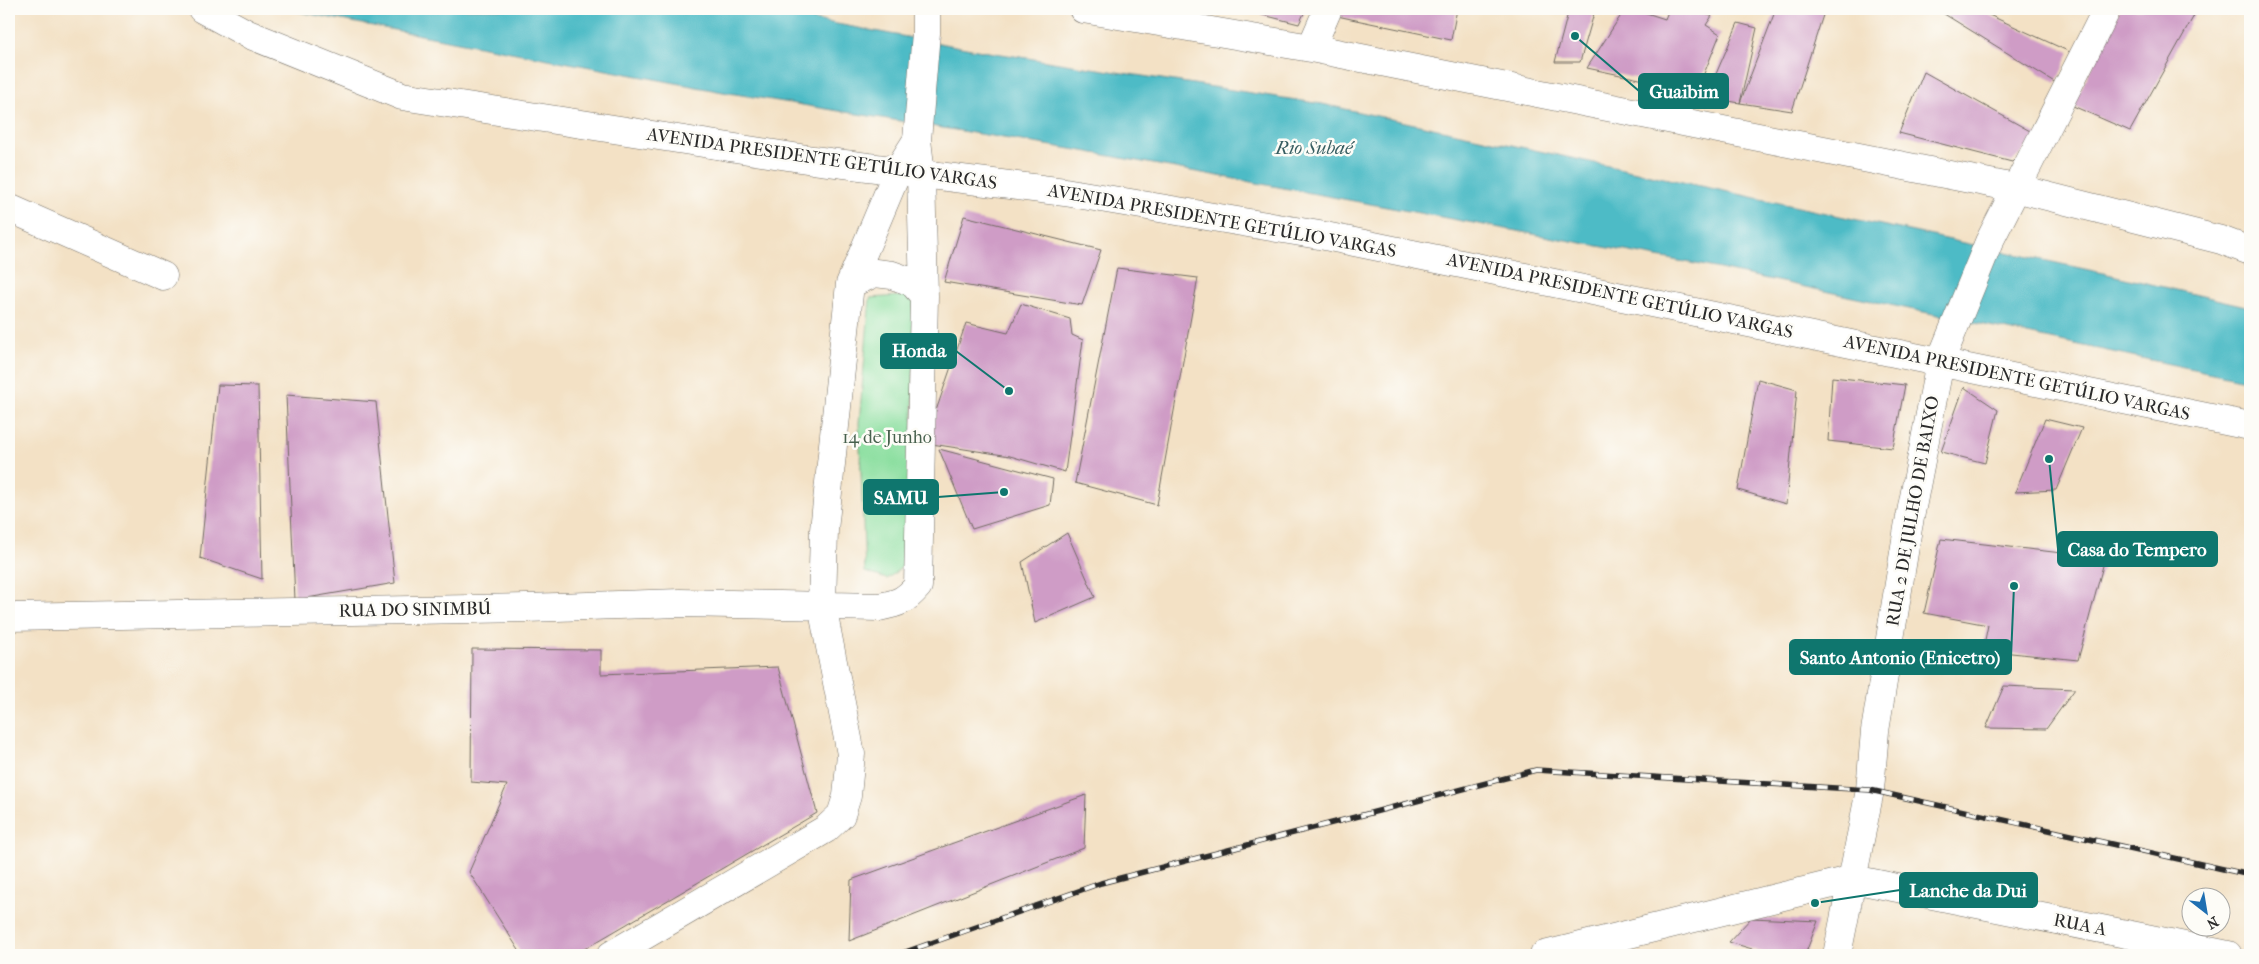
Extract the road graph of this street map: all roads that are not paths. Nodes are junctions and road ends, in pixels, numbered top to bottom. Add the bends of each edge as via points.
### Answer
1 (202, 9) edge
2 (1083, 9) edge
3 (1328, 9) edge
4 (2107, 9) edge
5 (926, 21) edge
6 (1311, 48) junction
7 (910, 172) junction
8 (2015, 188) junction
9 (9, 208) edge
10 (2250, 251) edge
11 (163, 276) dead end
12 (850, 284) junction
13 (924, 296) junction
14 (1940, 362) junction
15 (2250, 426) edge
16 (822, 606) junction
17 (9, 616) edge
18 (1853, 879) junction
19 (2143, 946) edge
20 (611, 955) edge
21 (1544, 955) edge
22 (1837, 955) edge
23 (2228, 955) edge

1 - 7 street, AVENIDA PRESIDENTE GETÚLIO VARGAS via 248,34 402,96
2 - 6 street
3 - 6 street
4 - 8 street, RUA 2 DE JULHO DE BAIXO
5 - 7 street, RUA DO SINIMBÚ via 917,134
6 - 8 street
7 - 12 street
7 - 13 street, RUA DO SINIMBÚ
7 - 14 street, AVENIDA PRESIDENTE GETÚLIO VARGAS via 1064,192 1325,236
8 - 10 street via 2221,240
8 - 14 street, RUA 2 DE JULHO DE BAIXO via 1989,242
9 - 11 street
12 - 13 street via 875,273 892,275 912,282
12 - 16 street via 824,530
13 - 16 street, RUA DO SINIMBÚ via 918,586 908,598 896,604 879,607
14 - 15 street, AVENIDA PRESIDENTE GETÚLIO VARGAS
14 - 18 street, RUA 2 DE JULHO DE BAIXO via 1908,528 1875,731 1870,790
16 - 17 street, RUA DO SINIMBÚ via 680,602 516,608
16 - 20 street via 851,754 848,796 842,815 826,829
18 - 19 street, RUA A
18 - 21 street
18 - 22 street, RUA 2 DE JULHO DE BAIXO
19 - 23 street, RUA A

